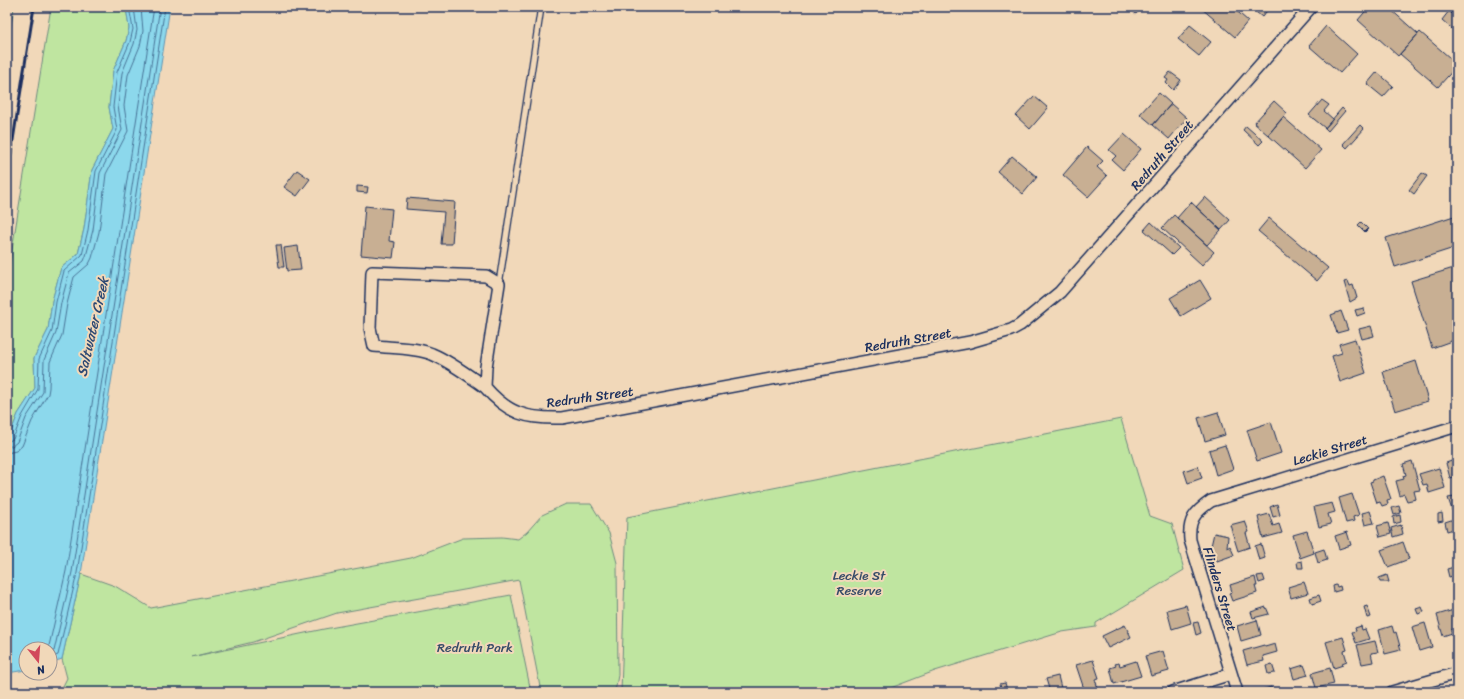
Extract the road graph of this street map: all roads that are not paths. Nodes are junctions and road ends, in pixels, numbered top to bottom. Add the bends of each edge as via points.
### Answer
1 (542, 7) edge
2 (1312, 7) edge
3 (499, 284) junction
4 (485, 387) junction
5 (1457, 426) edge
6 (1210, 501) joint
7 (1457, 672) edge
8 (1231, 674) junction
9 (1173, 692) edge
10 (1237, 692) edge
11 (1392, 692) edge

1 - 3 lane
2 - 4 street, Redruth Street via 1060,292 1011,330 970,342 562,418 540,418 506,408
3 - 4 street
3 - 4 street, Redruth Street via 486,276 372,272 370,328 374,346 432,354
5 - 6 street, Leckie Street
6 - 8 street, Flinders Street via 1193,517 1190,540
7 - 11 street
8 - 9 street
8 - 10 street, Flinders Street

